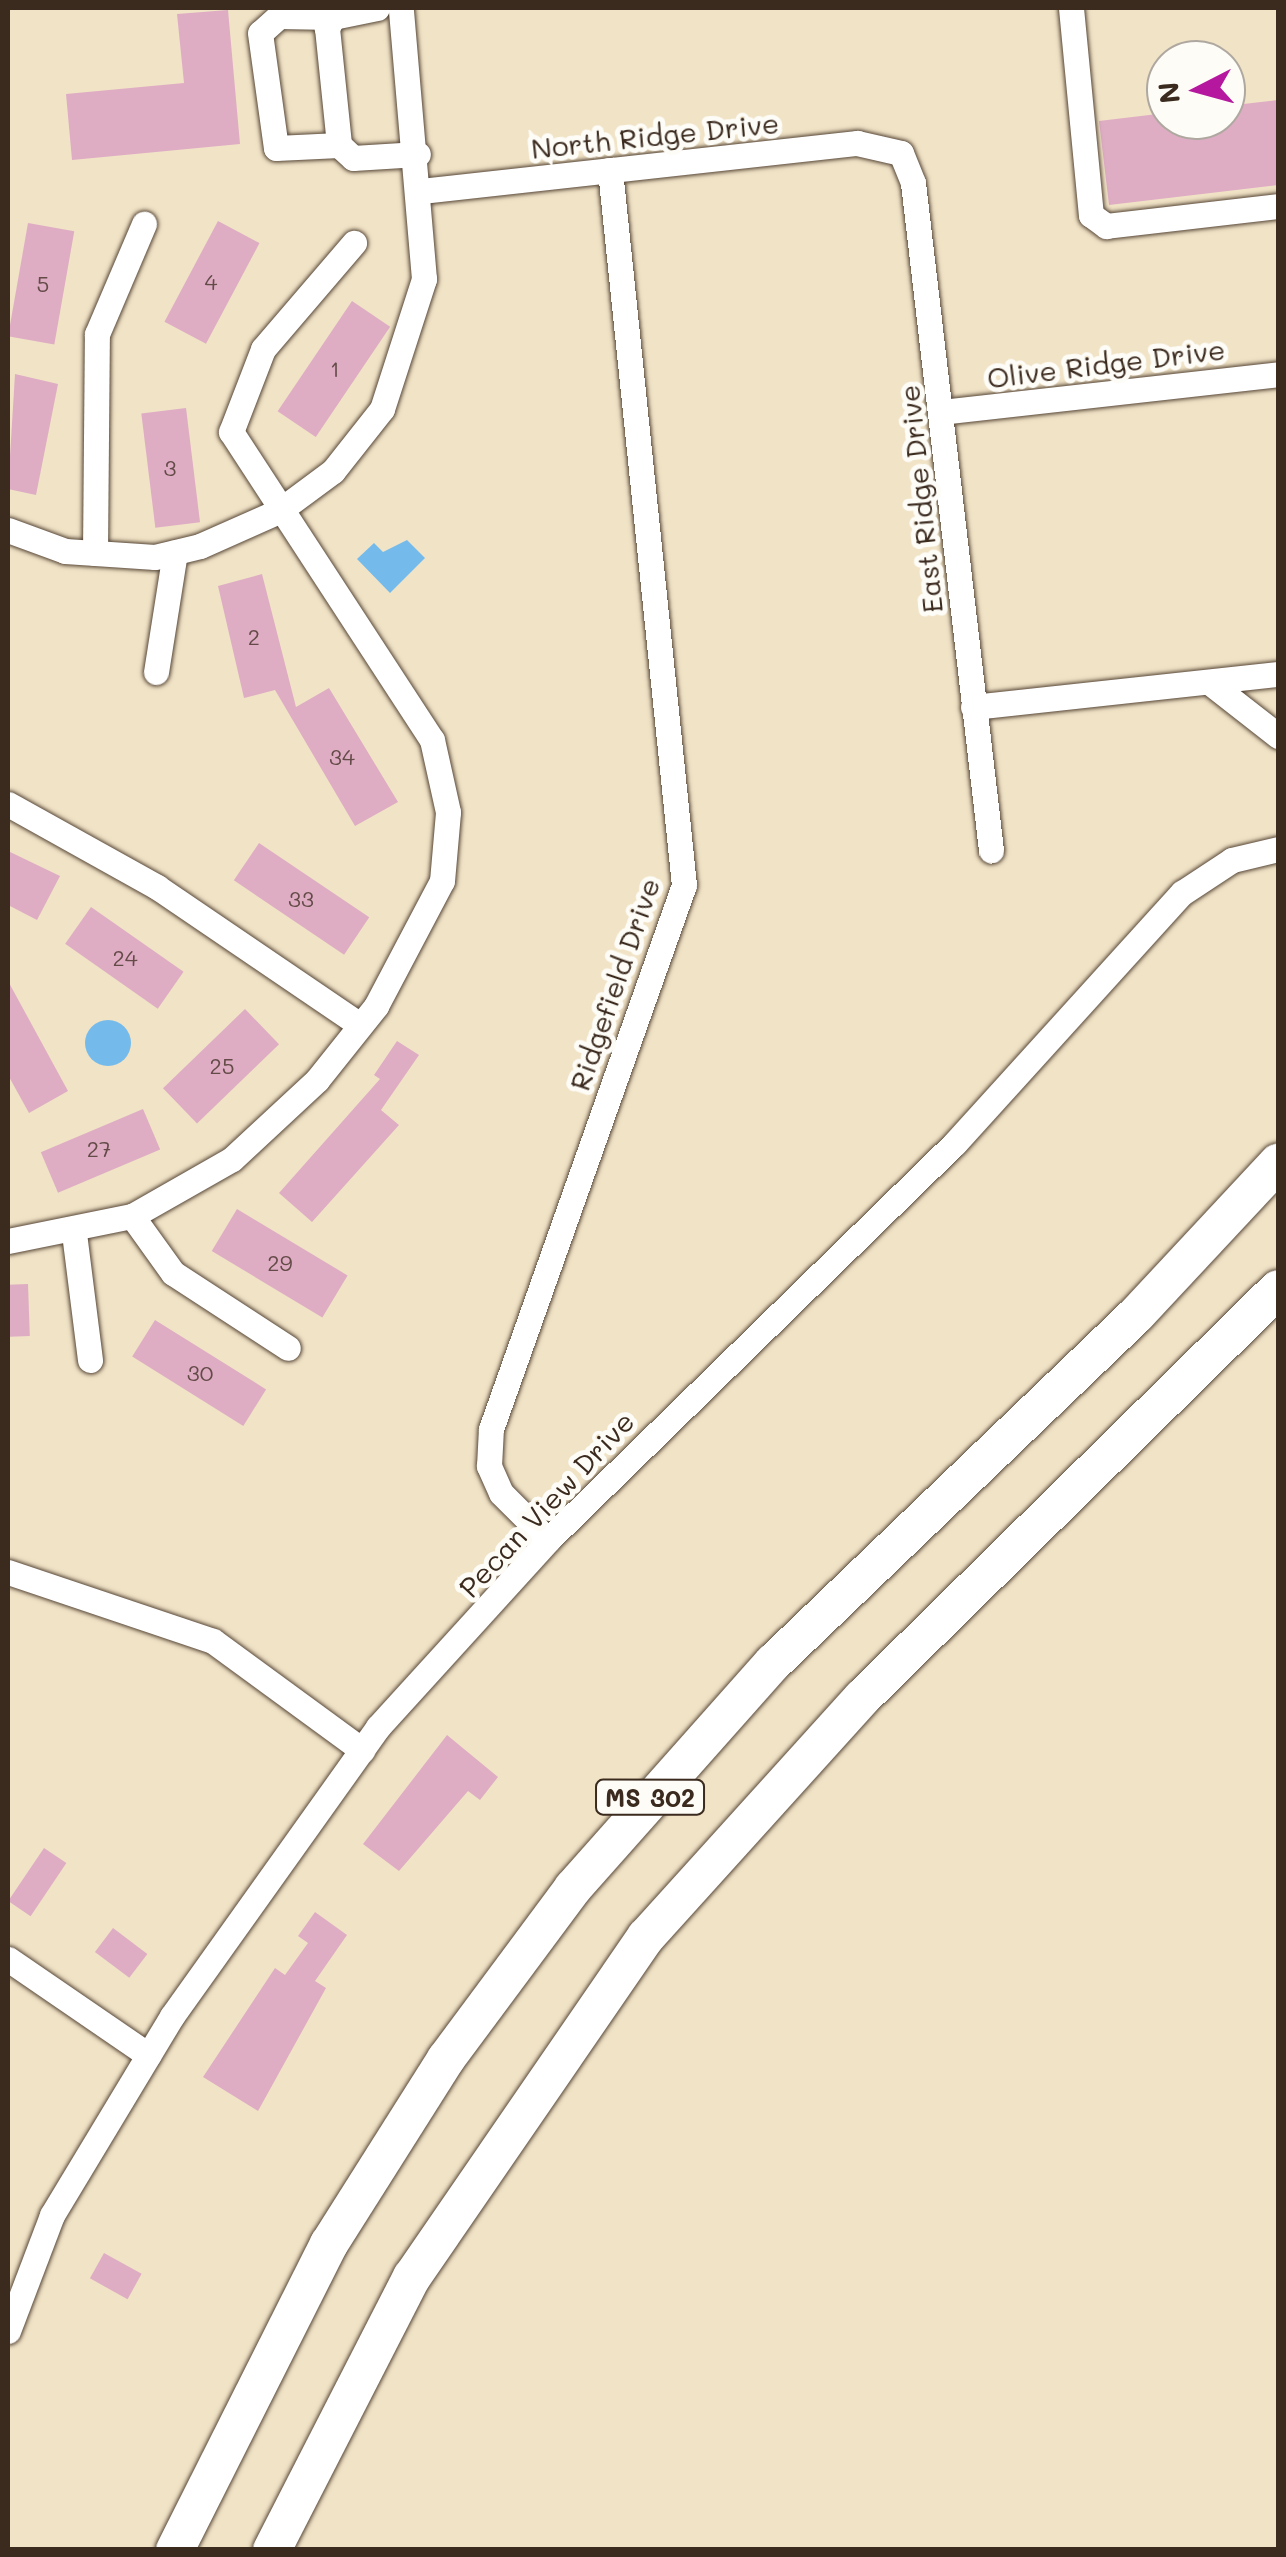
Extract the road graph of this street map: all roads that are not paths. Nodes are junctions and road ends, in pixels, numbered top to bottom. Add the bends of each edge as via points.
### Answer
1 (377, 8) edge
2 (402, 8) edge
3 (1071, 8) edge
4 (333, 17) junction
5 (339, 146) junction
6 (894, 146) joint
7 (418, 154) junction
8 (610, 170) junction
9 (422, 191) junction
10 (1278, 206) edge
11 (144, 224) dead end
12 (354, 243) dead end
13 (1278, 374) edge
14 (941, 412) junction
15 (279, 511) junction
16 (8, 530) edge
17 (95, 552) junction
18 (175, 552) junction
19 (156, 672) dead end
20 (1278, 674) edge
21 (1208, 682) junction
22 (973, 706) junction
23 (1278, 736) edge
24 (8, 804) edge
25 (1278, 849) edge
26 (990, 850) dead end
27 (360, 1025) junction
28 (1278, 1163) edge
29 (132, 1216) junction
30 (74, 1233) junction
31 (8, 1241) edge
32 (1278, 1290) edge
33 (288, 1348) dead end
34 (90, 1360) dead end
35 (548, 1540) junction
36 (8, 1572) edge
37 (362, 1750) junction
38 (8, 1959) edge
39 (148, 2054) junction
40 (8, 2331) edge
41 (175, 2550) edge
42 (272, 2550) edge

1 - 4 street
2 - 7 street
3 - 10 street via 1091,215 1106,226
4 - 5 street
4 - 5 street via 279,16 260,33 276,148
5 - 7 street via 353,158
6 - 8 street, North Ridge Drive
6 - 14 street, East Ridge Drive via 913,183
7 - 9 street
8 - 9 street, North Ridge Drive
8 - 35 street, Ridgefield Drive via 684,885 491,1428 489,1466 501,1493
9 - 15 street via 424,279 382,409 333,470
11 - 17 street via 97,334
12 - 15 street via 263,349 236,404 232,432
13 - 14 street, Olive Ridge Drive
14 - 22 street, East Ridge Drive
15 - 18 street
15 - 27 street via 432,740 448,812 442,882
16 - 17 street
17 - 18 street
18 - 19 street
20 - 21 street
21 - 22 street
21 - 23 street
22 - 26 street, East Ridge Drive
24 - 27 street via 156,887
25 - 35 street, Pecan View Drive via 1232,860 1182,893 954,1143
27 - 29 street via 232,1160
28 - 41 highway, MS 302 via 1138,1314 774,1662 561,1903 446,2059 329,2244
29 - 30 street
29 - 33 street via 173,1273
30 - 31 street
30 - 34 street
32 - 42 highway, MS 302 via 862,1698 646,1937 412,2277
35 - 37 street, Pecan View Drive
36 - 37 street via 214,1641
37 - 39 street, Pecan View Drive
38 - 39 street
39 - 40 street, Pecan View Drive via 52,2216

